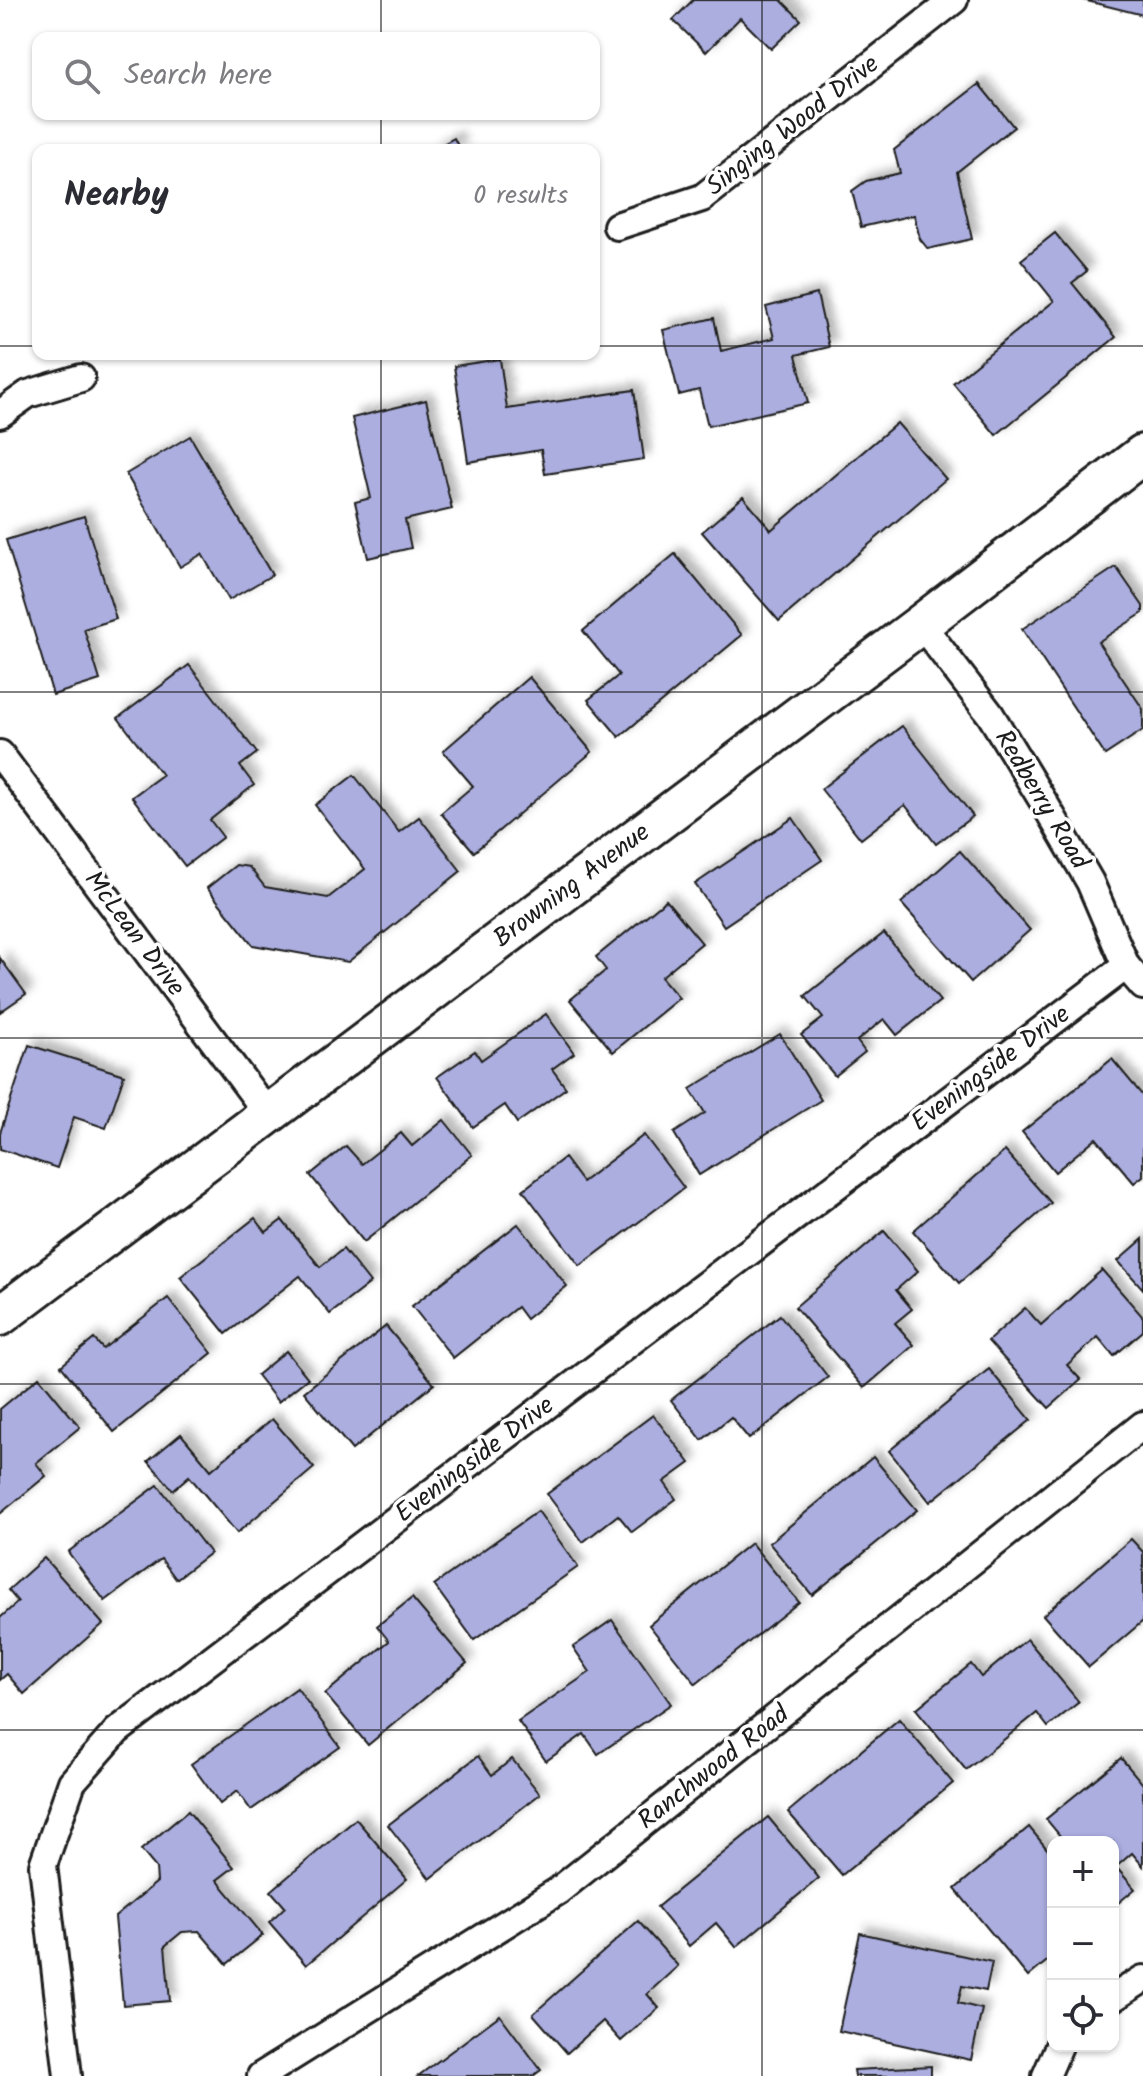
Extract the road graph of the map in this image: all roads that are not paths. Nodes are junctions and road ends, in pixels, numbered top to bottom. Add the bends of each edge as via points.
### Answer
1 (954, 0) edge
2 (617, 226) dead end
3 (81, 378) dead end
4 (0, 414) edge
5 (1143, 454) edge
6 (921, 624) junction
7 (0, 754) edge
8 (1135, 976) edge
9 (268, 1114) junction
10 (0, 1316) edge
11 (1143, 1425) edge
12 (1143, 1979) edge
13 (1119, 1994) edge
14 (1056, 2052) edge
15 (68, 2076) edge
16 (261, 2076) edge
17 (1046, 2076) edge

1 - 2 street, Singing Wood Drive via 702,198
3 - 4 street via 28,394
5 - 6 street, Browning Avenue
6 - 8 street, Redberry Road via 990,714 1043,801
6 - 9 street, Browning Avenue
7 - 9 street, McLean Drive
8 - 15 street, Eveningside Drive via 117,1731 72,1782 43,1865
9 - 10 street, Browning Avenue
11 - 16 street, Ranchwood Road via 558,1891
12 - 13 street
14 - 17 street

